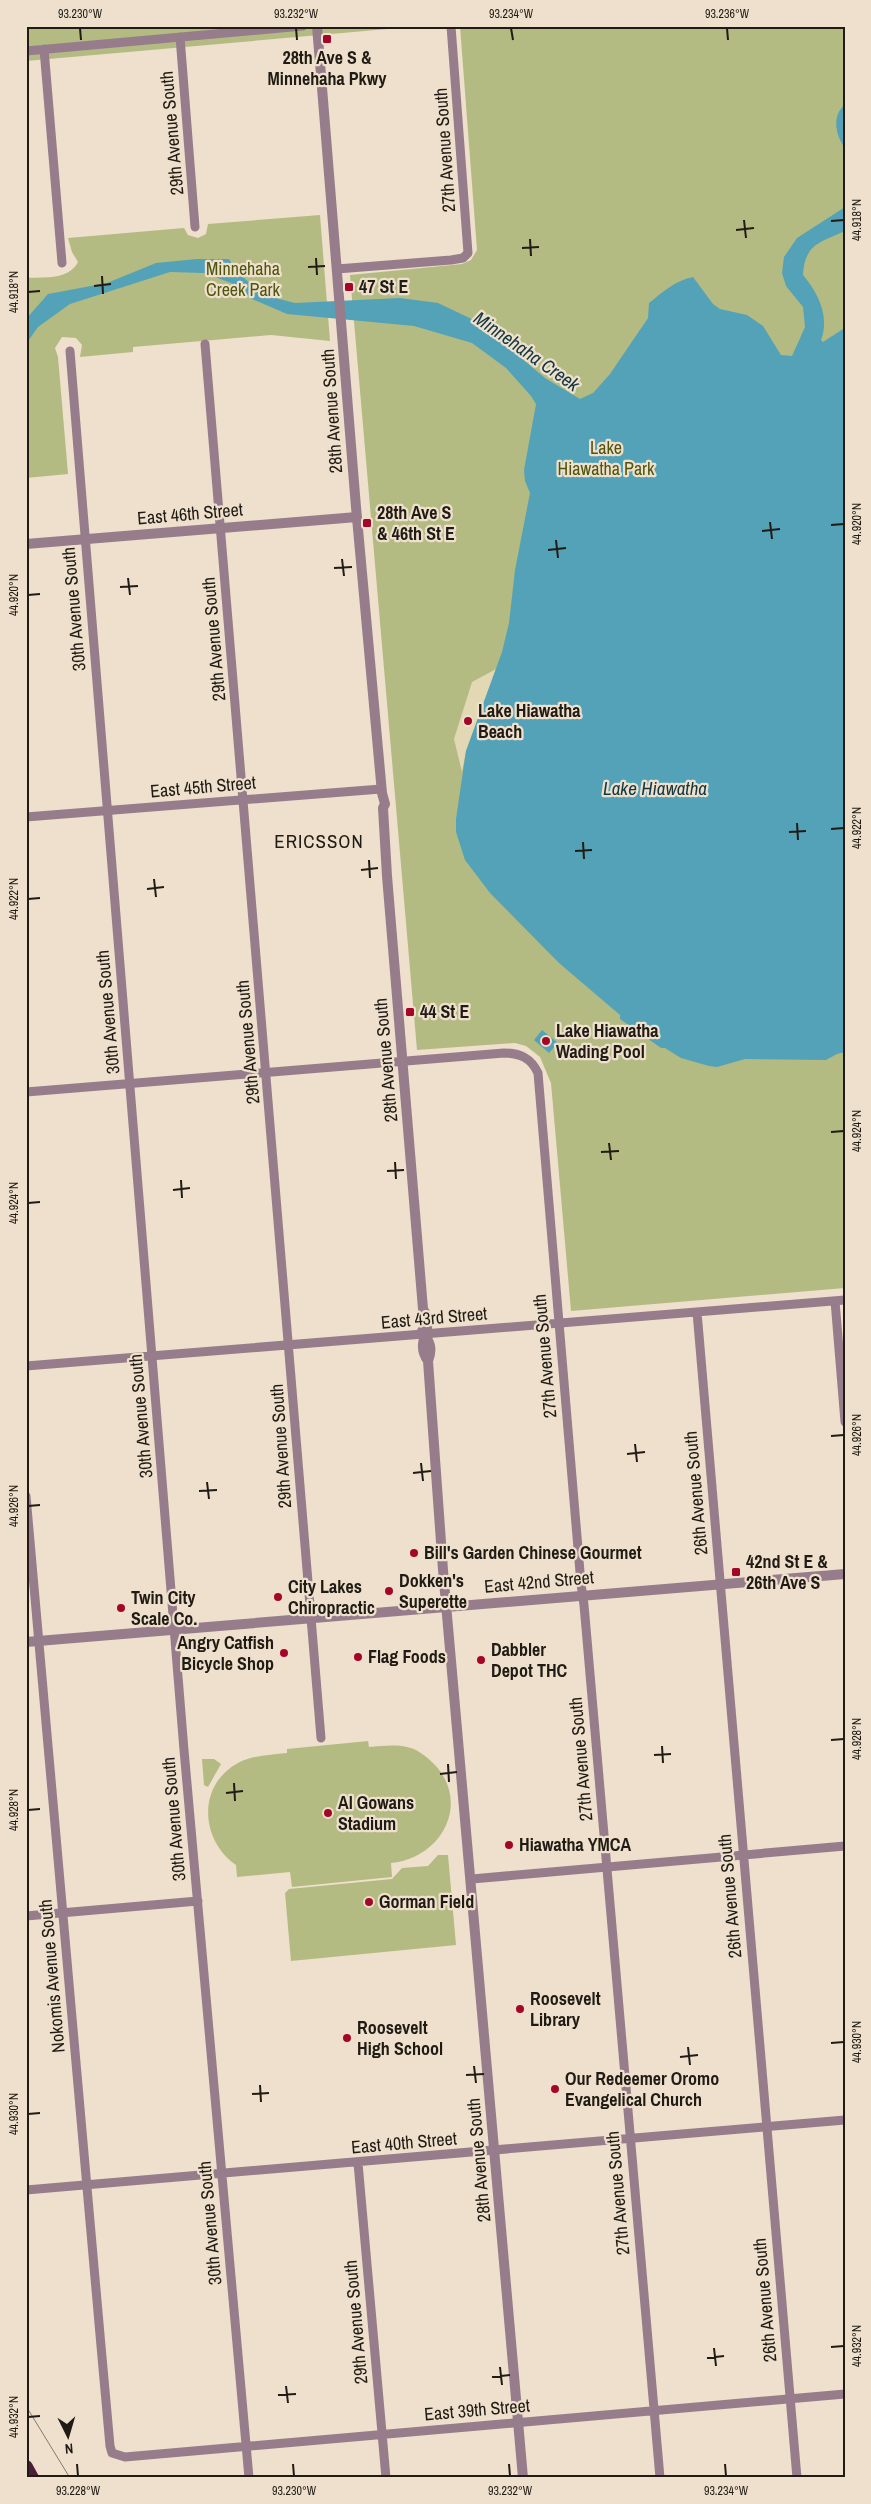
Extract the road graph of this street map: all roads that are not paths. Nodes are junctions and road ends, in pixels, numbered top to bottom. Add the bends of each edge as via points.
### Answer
1 (303, 26) edge
2 (317, 26) edge
3 (451, 26) edge
4 (180, 37) junction
5 (44, 49) junction
6 (26, 50) edge
7 (195, 227) dead end
8 (62, 263) dead end
9 (337, 269) junction
10 (204, 344) dead end
11 (70, 351) dead end
12 (357, 517) junction
13 (221, 527) junction
14 (85, 539) junction
15 (26, 544) edge
16 (382, 791) junction
17 (244, 800) junction
18 (108, 811) junction
19 (26, 817) edge
20 (403, 1062) junction
21 (267, 1072) junction
22 (129, 1084) junction
23 (26, 1092) edge
24 (845, 1300) edge
25 (835, 1301) junction
26 (697, 1312) junction
27 (559, 1323) junction
28 (425, 1335) junction
29 (289, 1346) junction
30 (152, 1356) junction
31 (26, 1366) edge
32 (845, 1422) edge
33 (26, 1496) edge
34 (845, 1574) edge
35 (720, 1583) junction
36 (582, 1596) junction
37 (447, 1606) junction
38 (311, 1619) junction
39 (175, 1630) junction
40 (39, 1641) junction
41 (26, 1642) edge
42 (320, 1738) dead end
43 (845, 1846) edge
44 (743, 1855) junction
45 (607, 1866) junction
46 (472, 1879) junction
47 (198, 1901) junction
48 (63, 1913) junction
49 (26, 1916) edge
50 (845, 2120) edge
51 (766, 2127) junction
52 (630, 2138) junction
53 (494, 2150) junction
54 (358, 2163) junction
55 (223, 2174) junction
56 (87, 2186) junction
57 (26, 2190) edge
58 (845, 2394) edge
59 (790, 2398) junction
60 (654, 2411) junction
61 (518, 2423) junction
62 (382, 2435) junction
63 (246, 2446) junction
64 (112, 2453) joint
65 (26, 2467) edge
66 (32, 2478) edge
67 (249, 2478) edge
68 (386, 2478) edge
69 (523, 2478) edge
70 (660, 2478) edge
71 (797, 2478) edge

1 - 4 street
2 - 9 street, 28th Avenue South
3 - 9 street, 27th Avenue South via 468,253 463,258 451,260
4 - 5 street
4 - 7 street, 29th Avenue South
5 - 6 street
5 - 8 street
9 - 12 street, 28th Avenue South
10 - 13 street, 29th Avenue South
11 - 14 street, 30th Avenue South
12 - 13 street, East 46th Street
12 - 16 street, 28th Avenue South
13 - 14 street, East 46th Street
13 - 17 street, 29th Avenue South
14 - 15 street, East 46th Street
14 - 18 street, 30th Avenue South
16 - 17 street, East 45th Street
16 - 20 street, 28th Avenue South via 379,799 383,808
17 - 18 street, East 45th Street
17 - 21 street, 29th Avenue South
18 - 19 street, East 45th Street
18 - 22 street, 30th Avenue South
20 - 21 street
20 - 27 street, 27th Avenue South via 516,1053 527,1058 536,1069 540,1080
20 - 28 street, 28th Avenue South via 427,1315
21 - 22 street
21 - 29 street, 29th Avenue South
22 - 23 street
22 - 30 street, 30th Avenue South
24 - 25 street, East 43rd Street
25 - 26 street, East 43rd Street
25 - 32 street
26 - 27 street, East 43rd Street
26 - 35 street, 26th Avenue South
27 - 28 street, East 43rd Street
27 - 36 street, 27th Avenue South
28 - 29 street, East 43rd Street
28 - 37 street, 28th Avenue South via 422,1341 428,1361
29 - 30 street, East 43rd Street
29 - 38 street, 29th Avenue South
30 - 31 street, East 43rd Street
30 - 39 street, 30th Avenue South
33 - 40 street, Nokomis Avenue South
34 - 35 street, East 42nd Street
35 - 36 street, East 42nd Street
35 - 44 street, 26th Avenue South
36 - 37 street, East 42nd Street
36 - 45 street, 27th Avenue South
37 - 38 street, East 42nd Street
37 - 46 street, 28th Avenue South
38 - 39 street, East 42nd Street
38 - 42 street, 29th Avenue South
39 - 40 street, East 42nd Street
39 - 47 street, 30th Avenue South
40 - 41 street, East 42nd Street
40 - 48 street, Nokomis Avenue South
43 - 44 street
44 - 45 street
44 - 51 street, 26th Avenue South
45 - 46 street
45 - 52 street, 27th Avenue South
46 - 53 street, 28th Avenue South
47 - 48 street
47 - 55 street, 30th Avenue South
48 - 49 street
48 - 56 street, Nokomis Avenue South
50 - 51 street, East 40th Street
51 - 52 street, East 40th Street
51 - 59 street, 26th Avenue South
52 - 53 street, East 40th Street
52 - 60 street, 27th Avenue South
53 - 54 street, East 40th Street
53 - 61 street, 28th Avenue South
54 - 55 street, East 40th Street
54 - 62 street, 29th Avenue South
55 - 56 street, East 40th Street
55 - 63 street, 30th Avenue South
56 - 57 street, East 40th Street
56 - 64 street, Nokomis Avenue South
58 - 59 street, East 39th Street
59 - 60 street, East 39th Street
59 - 71 street, 26th Avenue South
60 - 61 street, East 39th Street
60 - 70 street, 27th Avenue South
61 - 62 street, East 39th Street
61 - 69 street, 28th Avenue South
62 - 63 street, East 39th Street
62 - 68 street, 29th Avenue South
63 - 64 street, East 39th Street via 125,2457
63 - 67 street, 30th Avenue South
65 - 66 highway

